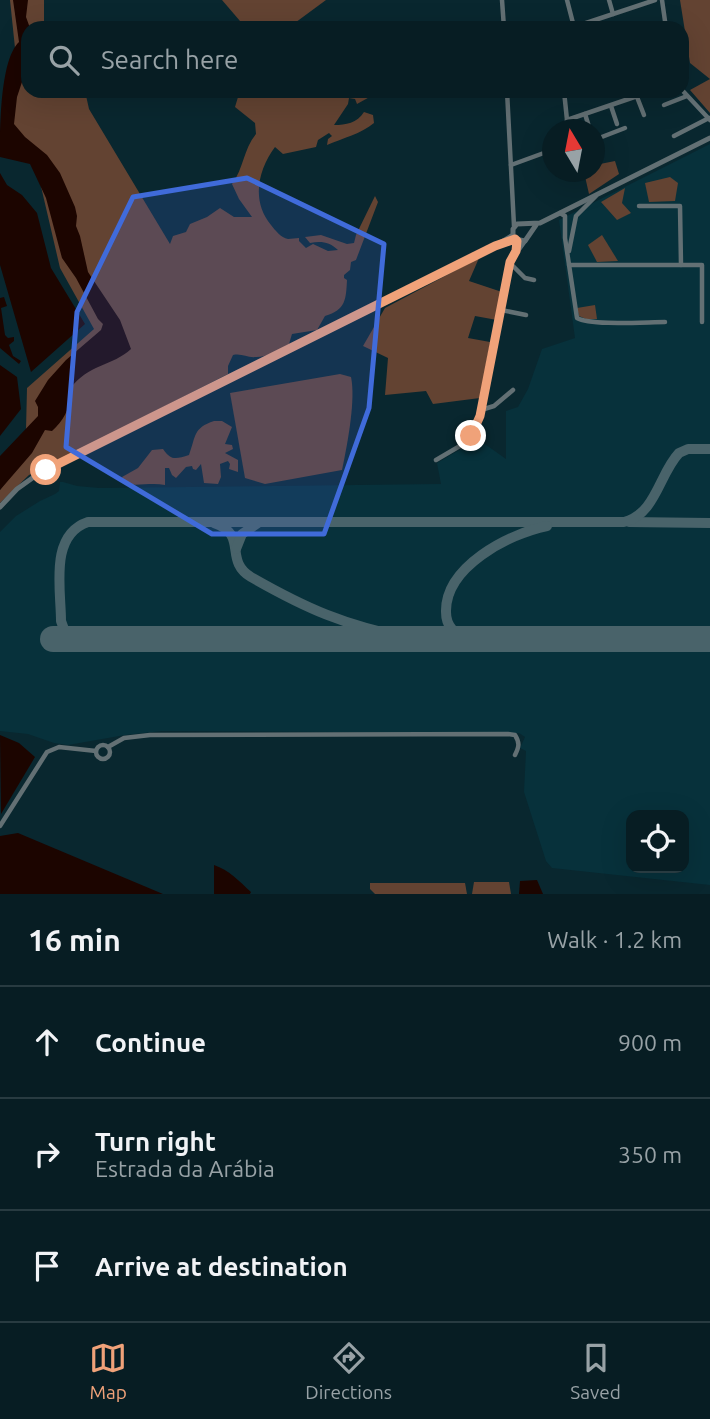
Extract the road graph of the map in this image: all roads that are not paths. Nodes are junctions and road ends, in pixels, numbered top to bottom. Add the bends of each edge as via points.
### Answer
1 (502, 0) edge
2 (567, 0) edge
3 (609, 0) edge
4 (656, 0) edge
5 (662, 0) edge
6 (613, 15) junction
7 (504, 21) edge
8 (571, 21) edge
9 (592, 21) edge
10 (665, 21) edge
11 (507, 98) edge
12 (565, 98) edge
13 (632, 98) edge
14 (638, 98) edge
15 (682, 98) edge
16 (689, 98) edge
17 (664, 105) dead end
18 (611, 106) junction
19 (585, 114) junction
20 (644, 115) dead end
21 (567, 119) edge
22 (570, 119) edge
23 (587, 119) edge
24 (709, 119) edge
25 (618, 124) dead end
26 (625, 128) dead end
27 (605, 136) edge
28 (674, 136) dead end
29 (710, 138) edge
30 (542, 154) edge
31 (511, 165) junction
32 (598, 194) junction
33 (639, 206) dead end
34 (560, 213) junction
35 (514, 214) junction
36 (523, 224) junction
37 (536, 224) junction
38 (514, 227) junction
39 (531, 233) junction
40 (515, 238) junction
41 (525, 241) junction
42 (516, 251) junction
43 (510, 262) junction
44 (569, 262) junction
45 (681, 265) junction
46 (702, 265) junction
47 (710, 265) edge
48 (534, 280) dead end
49 (501, 310) junction
50 (526, 315) dead end
51 (665, 322) dead end
52 (702, 322) dead end
53 (513, 390) dead end
54 (481, 411) junction
55 (436, 460) dead end
56 (0, 507) edge
57 (108, 747) junction
58 (96, 751) junction
59 (515, 755) dead end
60 (2, 819) edge
61 (0, 826) edge

1 - 7 street
2 - 8 street
3 - 6 street
4 - 6 street
5 - 10 street
6 - 9 street
11 - 31 street
12 - 21 street
13 - 18 street
14 - 20 street
15 - 17 street
16 - 24 street
18 - 19 street
18 - 25 street
19 - 22 street
19 - 23 street
24 - 28 street
26 - 27 street
29 - 32 street
30 - 31 street
31 - 35 street
32 - 34 street
32 - 44 street via 574,219
33 - 45 street via 680,206
34 - 37 street
34 - 44 street via 565,216
35 - 36 street
35 - 38 street
36 - 37 street
36 - 38 street
36 - 39 street
37 - 39 street
38 - 40 street
39 - 41 street
40 - 41 street
40 - 42 street
40 - 56 street via 34,476
41 - 42 street
42 - 43 street
43 - 48 street via 525,278
43 - 49 street
44 - 45 street
44 - 51 street via 580,320
45 - 46 street
46 - 47 street
46 - 52 street
49 - 50 street
49 - 54 street
53 - 54 street
54 - 55 street via 465,443
57 - 58 street via 101,745
57 - 58 street via 110,755 105,760 98,758
57 - 59 street via 118,740 150,735 508,734 518,739
58 - 60 street via 59,747 47,752
60 - 61 street

